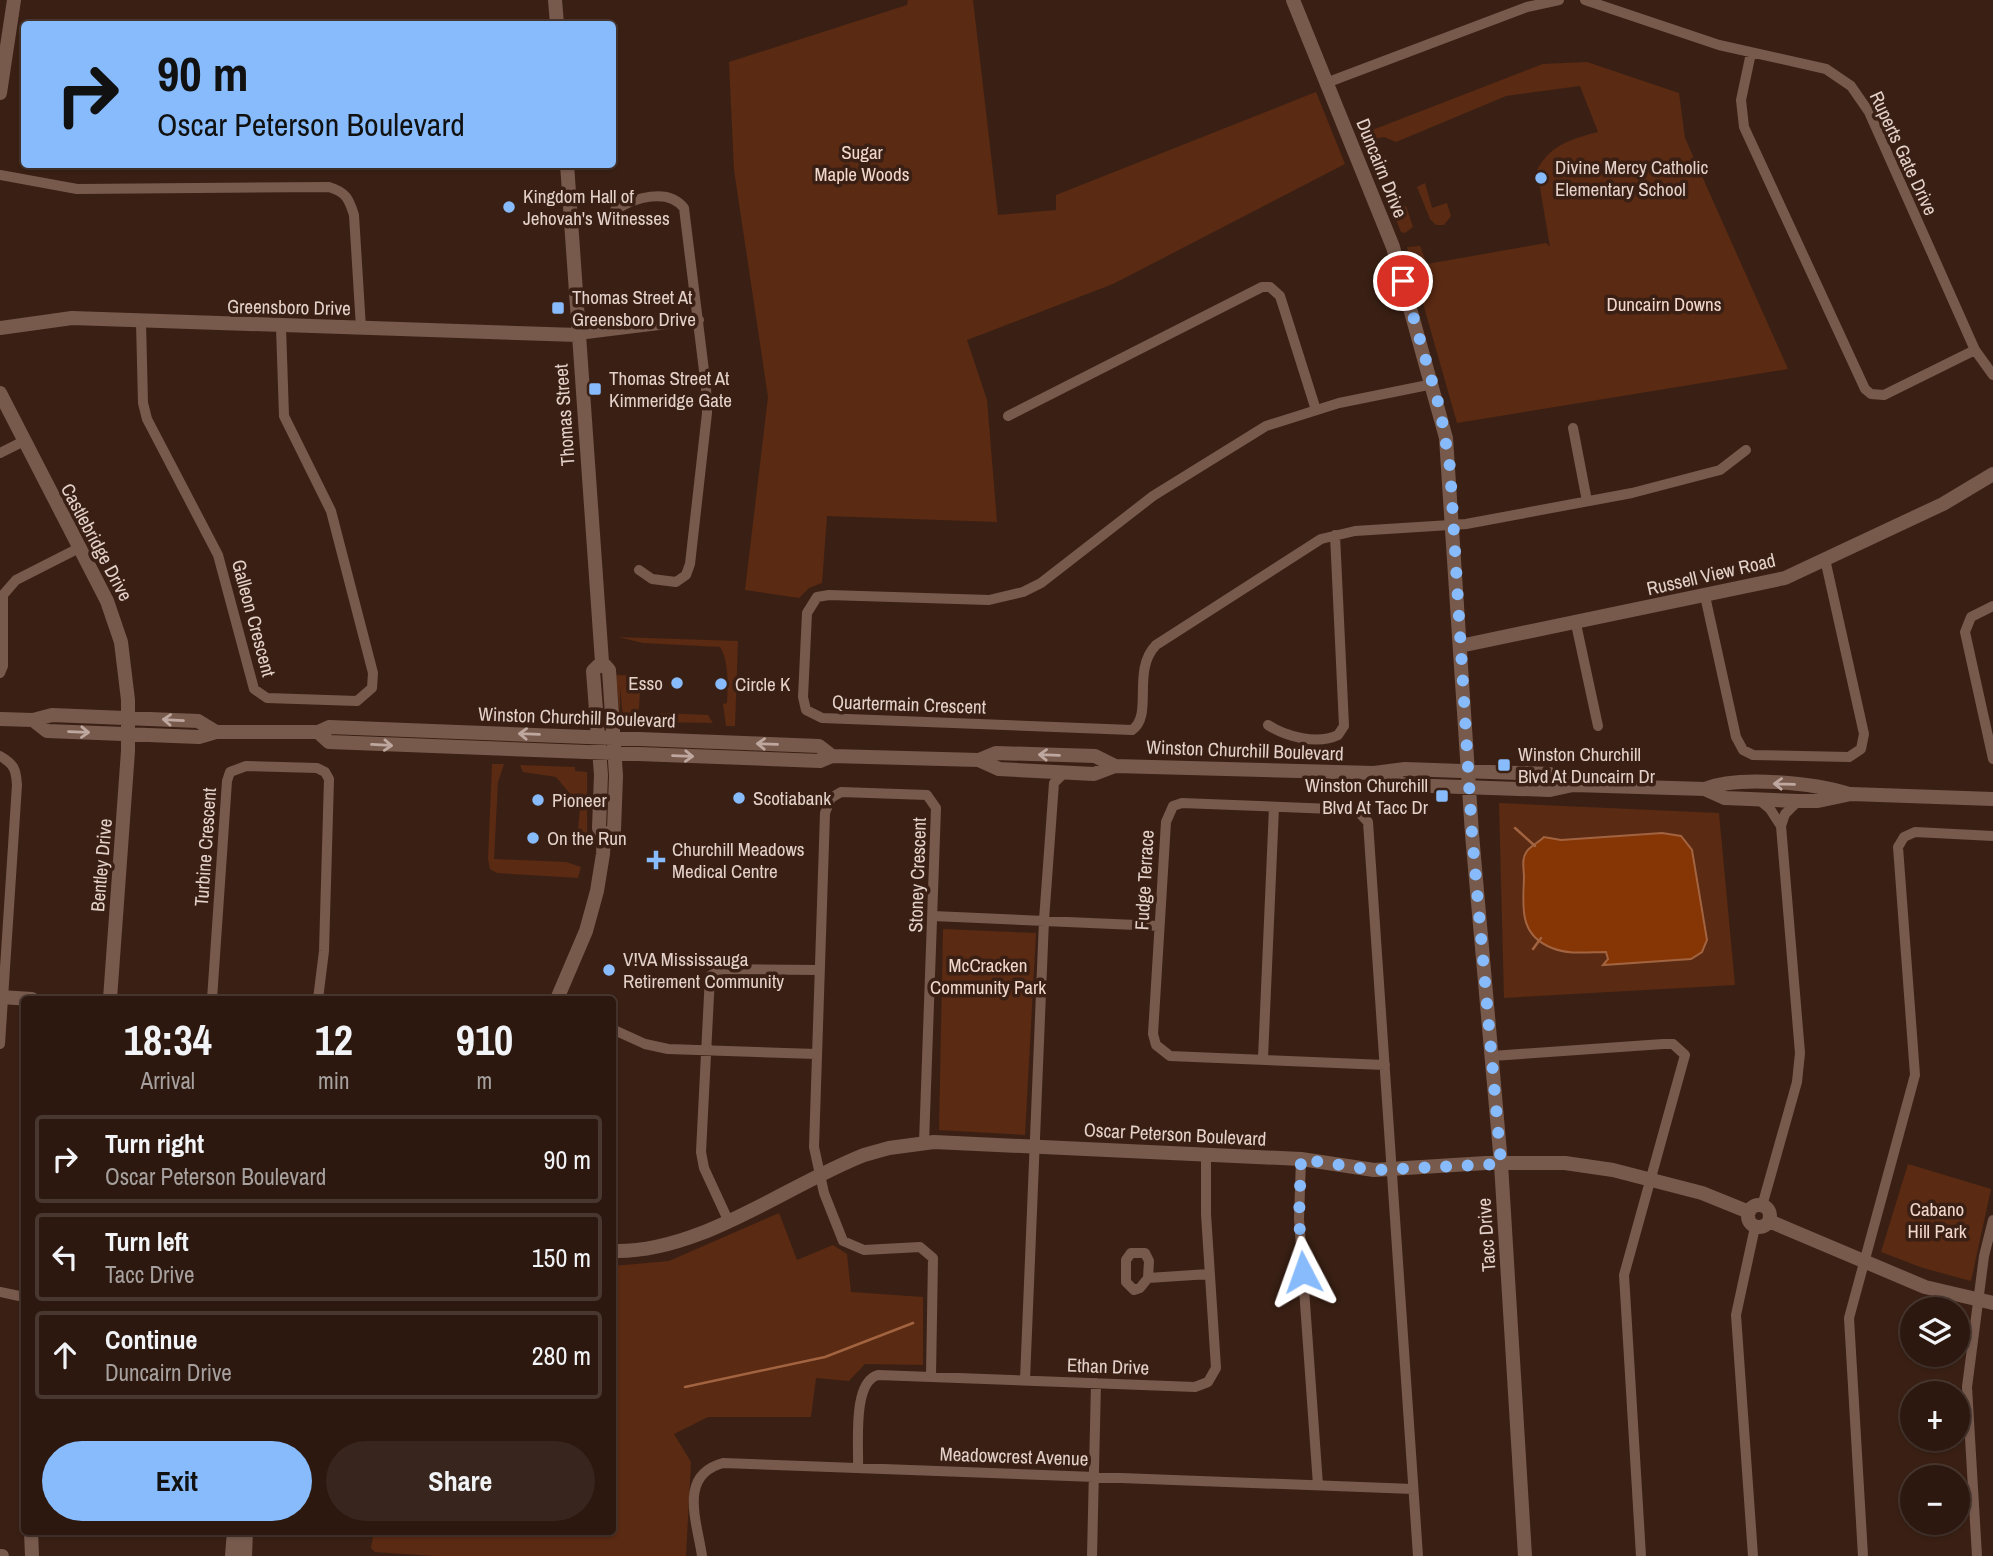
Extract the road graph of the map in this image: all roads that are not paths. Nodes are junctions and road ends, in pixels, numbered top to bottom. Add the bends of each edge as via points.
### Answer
1 (15, 0) edge
2 (555, 0) edge
3 (1293, 0) edge
4 (1510, 0) edge
5 (1559, 0) edge
6 (1591, 0) edge
7 (1512, 13) junction
8 (557, 21) edge
9 (1751, 53) junction
10 (1326, 83) junction
11 (0, 93) edge
12 (567, 168) edge
13 (0, 175) edge
14 (615, 210) dead end
15 (699, 320) junction
16 (141, 322) junction
17 (281, 327) junction
18 (0, 328) edge
19 (361, 328) junction
20 (578, 335) junction
21 (1975, 350) junction
22 (1993, 375) edge
23 (1433, 384) junction
24 (0, 393) edge
25 (1316, 410) junction
26 (1008, 416) dead end
27 (1573, 428) dead end
28 (23, 442) junction
29 (1746, 450) dead end
30 (0, 453) edge
31 (1993, 474) edge
32 (1587, 501) junction
33 (1452, 525) junction
34 (1335, 535) junction
35 (79, 548) junction
36 (1825, 559) junction
37 (639, 570) dead end
38 (1705, 596) junction
39 (1993, 606) edge
40 (1576, 624) junction
41 (1460, 646) junction
42 (602, 662) junction
43 (0, 674) edge
44 (128, 718) junction
45 (0, 719) edge
46 (33, 720) junction
47 (1268, 725) dead end
48 (1598, 726) dead end
49 (216, 732) junction
50 (318, 732) junction
51 (128, 734) junction
52 (598, 737) junction
53 (614, 738) junction
54 (599, 753) junction
55 (615, 754) junction
56 (0, 756) edge
57 (832, 756) junction
58 (1993, 759) edge
59 (979, 760) junction
60 (1115, 765) junction
61 (1468, 771) junction
62 (1374, 774) junction
63 (1059, 778) junction
64 (1573, 785) junction
65 (1469, 787) junction
66 (1705, 789) junction
67 (1851, 794) junction
68 (1758, 799) junction
69 (1993, 799) edge
70 (1798, 801) junction
71 (1274, 807) junction
72 (1780, 826) junction
73 (604, 836) junction
74 (1993, 836) edge
75 (933, 916) junction
76 (1044, 920) junction
77 (1159, 926) junction
78 (819, 970) junction
79 (110, 996) edge
80 (212, 996) edge
81 (318, 996) edge
82 (558, 996) edge
83 (2, 998) edge
84 (21, 999) edge
85 (616, 1031) edge
86 (0, 1044) edge
87 (704, 1051) junction
88 (816, 1055) junction
89 (1492, 1056) junction
90 (1263, 1058) junction
91 (1385, 1065) junction
92 (924, 1143) junction
93 (1037, 1147) junction
94 (1206, 1155) junction
95 (1301, 1159) junction
96 (1501, 1164) junction
97 (1391, 1170) junction
98 (820, 1174) junction
99 (1652, 1180) junction
100 (1756, 1209) junction
101 (728, 1220) junction
102 (1993, 1220) edge
103 (1769, 1221) junction
104 (1755, 1227) junction
105 (616, 1251) edge
106 (1863, 1262) junction
107 (1209, 1274) junction
108 (1148, 1278) dead end
109 (0, 1293) edge
110 (21, 1296) edge
111 (1978, 1300) junction
112 (1993, 1303) edge
113 (931, 1376) junction
114 (1026, 1380) junction
115 (1096, 1383) junction
116 (858, 1468) junction
117 (1093, 1477) junction
118 (1318, 1485) junction
119 (1413, 1489) junction
120 (31, 1535) edge
121 (234, 1535) edge
122 (246, 1535) edge
123 (32, 1556) edge
124 (232, 1556) edge
125 (245, 1556) edge
126 (702, 1556) edge
127 (1092, 1556) edge
128 (1418, 1556) edge
129 (1525, 1556) edge
130 (1641, 1556) edge
131 (1753, 1556) edge
132 (1863, 1556) edge
133 (1977, 1556) edge

1 - 11 street
2 - 8 street
3 - 10 street, Duncairn Drive
4 - 7 street
5 - 7 street
6 - 9 street, Ruperts Gate Drive
7 - 10 street
9 - 21 street, Ruperts Gate Drive via 1826,69 1861,98
9 - 21 street via 1741,100 1744,127 1865,389 1884,395
10 - 23 street, Duncairn Drive via 1393,247
12 - 20 street, Thomas Street
13 - 19 street via 77,190 341,190 354,215
14 - 15 street via 628,202 667,195 677,199 686,216
15 - 20 street
15 - 37 street via 707,413 690,564 686,575 676,582 662,582
16 - 17 street, Greensboro Drive
16 - 17 street, Galleon Crescent via 145,411 218,555 254,689 267,698 357,701 372,688 373,673 334,519 284,416
16 - 18 street, Greensboro Drive via 57,318
17 - 19 street, Greensboro Drive
19 - 20 street, Greensboro Drive
20 - 42 street, Thomas Street
21 - 22 street, Ruperts Gate Drive
23 - 25 street, Quartermain Crescent
23 - 33 street, Duncairn Drive via 1446,438
24 - 28 street, Castlebridge Drive
25 - 26 street via 1280,296 1270,287 1262,287
25 - 34 street, Quartermain Crescent via 1253,433 1135,509 1023,592 989,600 817,597 807,613 804,703 810,713 822,718 1132,730 1142,712 1144,662 1157,645 1310,545
27 - 32 street
28 - 30 street
28 - 35 street, Castlebridge Drive
29 - 32 street, Quartermain Crescent via 1720,470
31 - 36 street, Russell View Road via 1955,498
32 - 33 street, Quartermain Crescent
33 - 34 street, Quartermain Crescent
33 - 41 street, Duncairn Drive
34 - 47 street via 1344,726 1338,735 1328,738 1297,738
35 - 43 street via 16,580 3,594
35 - 44 street, Castlebridge Drive via 116,621
36 - 38 street, Russell View Road via 1785,578
36 - 38 street via 1864,734 1861,749 1849,757 1753,755 1743,750 1735,737
38 - 40 street, Russell View Road
39 - 58 street via 1971,617 1965,632
40 - 41 street, Russell View Road
40 - 48 street
41 - 61 street, Duncairn Drive
42 - 52 street, Thomas Street via 593,671
42 - 53 street, Thomas Street via 609,670
44 - 46 street, Winston Churchill Boulevard via 52,715
49 -> 44 street, Winston Churchill Boulevard via 198,721
44 - 51 street, Castlebridge Drive
45 - 46 street, Winston Churchill Boulevard
46 -> 51 street, Winston Churchill Boulevard via 47,731
49 - 50 street, Winston Churchill Boulevard
49 - 51 street, Winston Churchill Boulevard via 199,737
52 -> 50 street, Winston Churchill Boulevard via 329,726
50 -> 54 street, Winston Churchill Boulevard via 329,742
51 - 79 street, Bentley Drive
52 - 53 street, Winston Churchill Boulevard
52 - 54 street, Thomas Street
53 - 55 street, Thomas Street
57 -> 53 street, Winston Churchill Boulevard via 819,746
54 - 55 street, Winston Churchill Boulevard
54 - 73 street, Thomas Street via 598,828
55 -> 57 street, Winston Churchill Boulevard via 820,761
55 - 73 street, Thomas Street via 614,831
56 - 83 street via 12,763 17,778
57 - 59 street, Winston Churchill Boulevard
60 -> 59 street, Winston Churchill Boulevard via 1095,756 996,753
59 - 63 street, Winston Churchill Boulevard via 999,769
60 - 62 street, Winston Churchill Boulevard
60 - 63 street, Winston Churchill Boulevard via 1094,775
61 - 62 street, Winston Churchill Boulevard via 1405,769
61 - 64 street, Winston Churchill Boulevard via 1550,774
61 - 65 street, Duncairn Drive
62 - 65 street, Winston Churchill Boulevard via 1405,785
63 - 76 street
64 - 65 street, Winston Churchill Boulevard via 1550,790
64 - 66 street, Winston Churchill Boulevard
65 - 89 street, Tacc Drive
67 -> 66 street, Winston Churchill Boulevard via 1824,785 1722,782
66 - 68 street, Winston Churchill Boulevard via 1725,798
67 - 69 street, Winston Churchill Boulevard
67 - 70 street, Winston Churchill Boulevard
68 - 70 street, Winston Churchill Boulevard
68 - 72 street via 1774,813
70 - 72 street
71 - 77 street, Fudge Terrace via 1182,803 1167,812
71 - 90 street
71 - 91 street, Fudge Terrace via 1357,810 1368,822
72 - 100 street via 1800,1069
73 - 82 street, Thomas Street via 597,891
74 - 106 street via 1915,832 1904,837 1898,847 1915,1074
75 - 76 street
75 - 78 street, Stoney Crescent via 937,816 930,797 835,794 825,813
75 - 92 street, Stoney Crescent
76 - 77 street
76 - 93 street
77 - 90 street, Fudge Terrace via 1156,1045 1170,1056
78 - 87 street via 715,971 707,984
78 - 88 street, Stoney Crescent
80 - 81 street, Turbine Crescent via 228,781 230,772 246,766 317,768 329,779
83 - 84 street
83 - 86 street
85 - 87 street via 645,1044
87 - 88 street
87 - 101 street via 701,1152
88 - 98 street, Stoney Crescent via 813,1135
89 - 96 street, Tacc Drive
89 - 99 street via 1663,1044 1681,1048 1685,1066
90 - 91 street, Fudge Terrace
91 - 97 street, Fudge Terrace
92 - 93 street, Oscar Peterson Boulevard
92 - 98 street, Oscar Peterson Boulevard via 864,1155
93 - 94 street, Oscar Peterson Boulevard
93 - 114 street
94 - 95 street, Oscar Peterson Boulevard
94 - 107 street, Ethan Drive
95 - 97 street, Oscar Peterson Boulevard
95 - 118 street via 1299,1219
96 - 97 street, Oscar Peterson Boulevard
96 - 99 street, Oscar Peterson Boulevard via 1565,1163
96 - 129 street, Tacc Drive
97 - 119 street, Fudge Terrace
98 - 101 street, Oscar Peterson Boulevard
98 - 113 street, Stoney Crescent via 837,1233 848,1245 864,1250 920,1247 933,1258
99 - 100 street, Oscar Peterson Boulevard
99 - 130 street via 1624,1275
100 - 103 street via 1770,1213
100 - 104 street via 1750,1222
101 - 105 street, Oscar Peterson Boulevard via 685,1240
102 - 111 street
103 - 104 street
103 - 106 street
104 - 131 street via 1736,1315
106 - 111 street via 1925,1287
106 - 132 street via 1849,1329
107 - 108 street
107 - 115 street, Ethan Drive via 1216,1368 1212,1379 1195,1387
109 - 110 street
111 - 112 street
111 - 133 street via 1967,1387
113 - 114 street, Ethan Drive
113 - 116 street, Ethan Drive via 878,1375 865,1383
114 - 115 street, Ethan Drive
115 - 117 street
116 - 117 street, Meadowcrest Avenue
116 - 126 street, Meadowcrest Avenue via 730,1463 707,1469 698,1476 694,1491
117 - 118 street, Meadowcrest Avenue
117 - 127 street
118 - 119 street, Meadowcrest Avenue
119 - 128 street, Fudge Terrace
120 - 123 street
121 - 124 street
122 - 125 street

